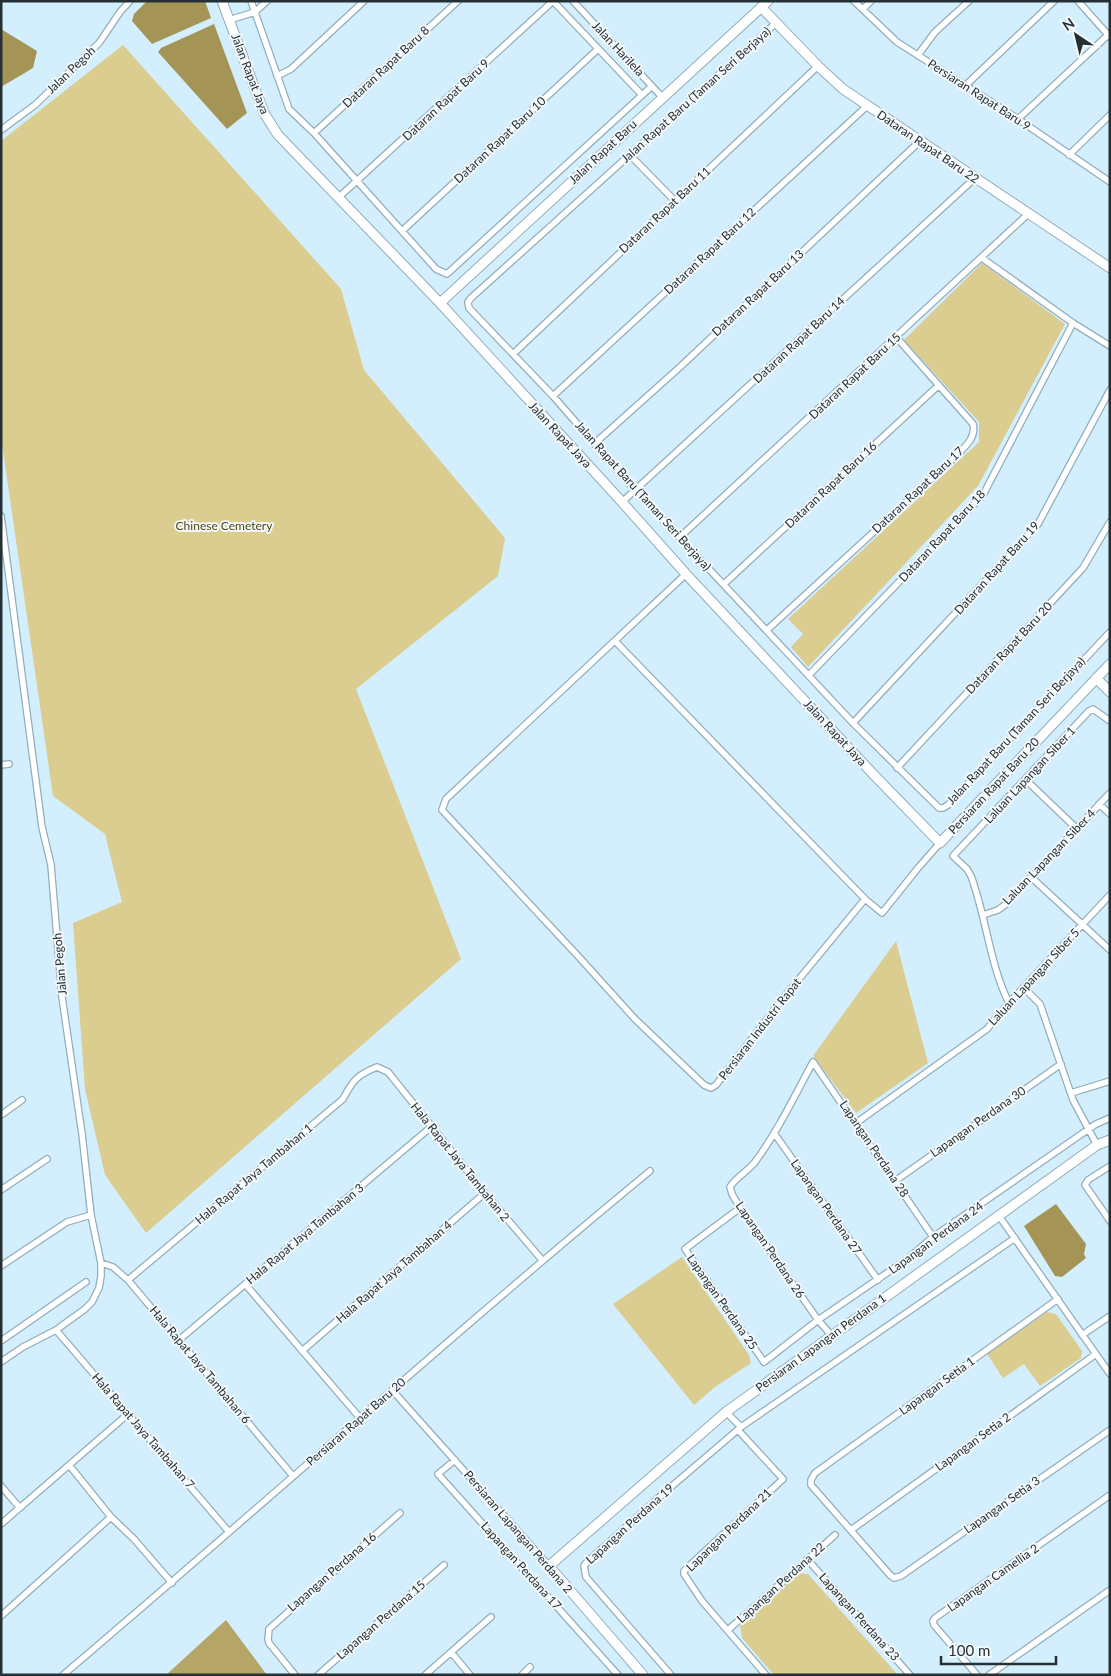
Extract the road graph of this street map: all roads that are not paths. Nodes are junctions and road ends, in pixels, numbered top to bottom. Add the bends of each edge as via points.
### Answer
1 (130, 1) edge
2 (222, 1) edge
3 (251, 1) edge
4 (267, 1) edge
5 (364, 1) edge
6 (458, 1) edge
7 (553, 1) edge
8 (573, 1) edge
9 (854, 1) edge
10 (871, 1) edge
11 (969, 1) edge
12 (1054, 1) edge
13 (1078, 1) edge
14 (764, 4) edge
15 (863, 9) junction
16 (255, 12) junction
17 (229, 20) junction
18 (776, 23) junction
19 (1109, 36) edge
20 (598, 50) junction
21 (918, 55) junction
22 (818, 66) junction
23 (277, 76) junction
24 (652, 86) junction
25 (965, 86) junction
26 (642, 94) junction
27 (662, 97) junction
28 (867, 106) junction
29 (1110, 116) edge
30 (1018, 119) junction
31 (1, 130) edge
32 (314, 133) junction
33 (920, 141) junction
34 (1069, 154) junction
35 (630, 155) junction
36 (975, 178) junction
37 (358, 181) junction
38 (1110, 182) edge
39 (338, 198) junction
40 (674, 201) junction
41 (1028, 214) junction
42 (402, 231) junction
43 (982, 258) junction
44 (1110, 268) edge
45 (436, 269) joint
46 (440, 304) junction
47 (1073, 323) junction
48 (896, 338) junction
49 (1110, 346) edge
50 (513, 354) junction
51 (939, 385) junction
52 (1110, 390) edge
53 (553, 396) junction
54 (594, 444) junction
55 (636, 491) junction
56 (622, 502) junction
57 (1, 516) edge
58 (1110, 522) edge
59 (680, 537) junction
60 (686, 574) junction
61 (724, 584) junction
62 (767, 630) junction
63 (1110, 632) edge
64 (615, 641) junction
65 (1110, 664) edge
66 (809, 675) junction
67 (1096, 678) junction
68 (1110, 692) edge
69 (1110, 720) edge
70 (853, 723) junction
71 (9, 764) dead end
72 (1, 765) edge
73 (898, 768) junction
74 (1026, 780) junction
75 (1110, 793) edge
76 (1099, 804) junction
77 (1110, 814) edge
78 (1076, 828) junction
79 (940, 843) junction
80 (1030, 877) junction
81 (1110, 895) edge
82 (865, 900) junction
83 (983, 915) junction
84 (1082, 925) junction
85 (1110, 950) edge
86 (1024, 988) junction
87 (1009, 1003) junction
88 (1061, 1064) junction
89 (377, 1068) joint
90 (1110, 1081) edge
91 (1070, 1093) junction
92 (22, 1100) dead end
93 (1, 1115) edge
94 (1110, 1118) edge
95 (856, 1123) junction
96 (431, 1127) junction
97 (1088, 1130) junction
98 (774, 1133) junction
99 (1110, 1140) edge
100 (1097, 1145) junction
101 (47, 1159) dead end
102 (1110, 1166) edge
103 (650, 1171) dead end
104 (895, 1181) junction
105 (1, 1190) edge
106 (485, 1193) junction
107 (740, 1208) junction
108 (90, 1215) junction
109 (999, 1216) junction
110 (1110, 1221) edge
111 (934, 1238) junction
112 (1015, 1238) junction
113 (542, 1260) junction
114 (101, 1264) junction
115 (1, 1266) edge
116 (128, 1280) junction
117 (878, 1280) junction
118 (86, 1282) dead end
119 (245, 1284) junction
120 (1058, 1300) junction
121 (1110, 1316) edge
122 (818, 1320) junction
123 (56, 1330) junction
124 (1082, 1335) junction
125 (832, 1336) junction
126 (179, 1340) junction
127 (1, 1342) edge
128 (302, 1351) junction
129 (1096, 1354) junction
130 (1, 1362) edge
131 (764, 1362) joint
132 (1110, 1374) edge
133 (392, 1390) junction
134 (726, 1412) junction
135 (128, 1414) junction
136 (360, 1418) junction
137 (739, 1429) junction
138 (1110, 1430) edge
139 (455, 1460) junction
140 (69, 1465) junction
141 (293, 1476) junction
142 (1, 1486) edge
143 (1110, 1495) edge
144 (20, 1508) junction
145 (400, 1513) dead end
146 (111, 1517) junction
147 (1, 1524) edge
148 (851, 1530) junction
149 (229, 1532) junction
150 (835, 1535) dead end
151 (808, 1559) junction
152 (444, 1565) dead end
153 (549, 1566) junction
154 (172, 1582) junction
155 (1110, 1590) edge
156 (1, 1616) edge
157 (491, 1617) dead end
158 (728, 1630) junction
159 (451, 1652) junction
160 (530, 1667) dead end
161 (63, 1675) edge
162 (295, 1675) edge
163 (318, 1675) edge
164 (425, 1675) edge
165 (470, 1675) edge
166 (522, 1675) edge
167 (618, 1675) edge
168 (643, 1675) edge
169 (671, 1675) edge
170 (766, 1675) edge
171 (910, 1675) edge
172 (977, 1675) edge
173 (989, 1675) edge

1 - 31 street, Jalan Pegoh via 99,43 35,105
2 - 17 street, Jalan Rapat Jaya
3 - 16 street, Jalan Rapat Jaya
4 - 16 street
5 - 23 street via 291,69
6 - 32 street, Dataran Rapat Baru 8
7 - 20 street
7 - 37 street, Dataran Rapat Baru 9
8 - 24 street, Jalan Harilela
9 - 15 street, Persiaran Rapat Baru 9
10 - 15 street
11 - 21 street via 935,32
12 - 25 street
13 - 19 street
14 - 18 street, Dataran Rapat Baru 22
14 - 27 street, Jalan Rapat Baru
15 - 21 street, Persiaran Rapat Baru 9 via 897,42
16 - 17 street
16 - 23 street, Jalan Rapat Jaya
17 - 39 street, Jalan Rapat Jaya via 269,123
18 - 22 street, Dataran Rapat Baru 22
18 - 35 street, Jalan Rapat Baru (Taman Seri Berjaya)
19 - 30 street
20 - 26 street
20 - 42 street, Dataran Rapat Baru 10
21 - 25 street, Persiaran Rapat Baru 9
22 - 28 street, Dataran Rapat Baru 22
22 - 40 street, Dataran Rapat Baru 11
23 - 32 street, Jalan Rapat Jaya via 289,109
24 - 26 street, Jalan Rapat Baru
24 - 27 street, Jalan Harilela
25 - 30 street, Persiaran Rapat Baru 9
26 - 45 street, Jalan Rapat Baru via 447,274
27 - 46 street, Jalan Rapat Baru
28 - 33 street, Dataran Rapat Baru 22
28 - 53 street, Dataran Rapat Baru 12
29 - 34 street
30 - 34 street, Persiaran Rapat Baru 9
32 - 37 street, Jalan Rapat Jaya
33 - 36 street, Dataran Rapat Baru 22
33 - 54 street, Dataran Rapat Baru 13
34 - 38 street, Persiaran Rapat Baru 9
35 - 40 street
35 - 50 street, Jalan Rapat Baru (Taman Seri Berjaya) via 468,302 469,308
36 - 41 street, Dataran Rapat Baru 22
36 - 55 street, Dataran Rapat Baru 14
37 - 39 street, Dataran Rapat Baru 9
37 - 42 street, Jalan Rapat Jaya
39 - 46 street, Jalan Rapat Jaya
40 - 50 street, Dataran Rapat Baru 11
41 - 43 street, Dataran Rapat Baru 15
41 - 44 street, Dataran Rapat Baru 22
42 - 45 street, Jalan Rapat Jaya
43 - 47 street
43 - 48 street, Dataran Rapat Baru 15
46 - 56 street, Jalan Rapat Jaya
47 - 49 street
47 - 66 street, Dataran Rapat Baru 18 via 983,495
48 - 51 street, Dataran Rapat Baru 17
48 - 59 street, Dataran Rapat Baru 15
50 - 53 street, Jalan Rapat Baru (Taman Seri Berjaya)
51 - 61 street, Dataran Rapat Baru 16
51 - 62 street, Dataran Rapat Baru 17 via 972,424 974,437
52 - 70 street, Dataran Rapat Baru 19 via 1038,524
53 - 54 street, Jalan Rapat Baru (Taman Seri Berjaya)
54 - 55 street, Jalan Rapat Baru (Taman Seri Berjaya)
55 - 56 street, Dataran Rapat Baru 14
55 - 59 street, Jalan Rapat Baru (Taman Seri Berjaya)
56 - 60 street, Jalan Rapat Jaya
57 - 108 street, Jalan Pegoh via 42,827 51,864 62,997
58 - 73 street, Dataran Rapat Baru 20 via 1083,568
59 - 61 street, Jalan Rapat Baru (Taman Seri Berjaya)
60 - 64 street, Persiaran Industri Rapat
60 - 79 street, Jalan Rapat Jaya
61 - 62 street, Jalan Rapat Baru (Taman Seri Berjaya)
62 - 66 street, Jalan Rapat Baru (Taman Seri Berjaya)
63 - 73 street, Jalan Rapat Baru (Taman Seri Berjaya) via 948,805 939,808
64 - 82 street
64 - 82 street, Persiaran Industri Rapat via 446,799 442,810 635,1020 704,1085 710,1088 716,1085
65 - 67 street, Persiaran Rapat Baru 20
66 - 70 street, Jalan Rapat Baru (Taman Seri Berjaya)
67 - 68 street
67 - 79 street, Persiaran Rapat Baru 20
69 - 74 street, Laluan Lapangan Siber 1 via 1098,710 1089,711
70 - 73 street, Jalan Rapat Baru (Taman Seri Berjaya)
71 - 72 street
74 - 78 street
74 - 83 street, Laluan Lapangan Siber 1 via 953,856 971,876
75 - 76 street, Laluan Lapangan Siber 4
76 - 77 street
76 - 78 street, Laluan Lapangan Siber 4
78 - 80 street, Laluan Lapangan Siber 4
79 - 82 street, Persiaran Rapat Baru 20 via 882,913
80 - 83 street, Laluan Lapangan Siber 4 via 998,910
80 - 84 street
81 - 84 street, Laluan Lapangan Siber 5
83 - 87 street via 1001,988
84 - 85 street
84 - 86 street, Laluan Lapangan Siber 5
86 - 87 street, Laluan Lapangan Siber 5
86 - 88 street via 1040,1004
87 - 95 street, Laluan Lapangan Siber 5 via 987,1029
88 - 91 street
88 - 104 street, Lapangan Perdana 30
89 - 96 street, Hala Rapat Jaya Tambahan 2 via 388,1072
89 - 116 street, Hala Rapat Jaya Tambahan 1 via 353,1080 343,1099
90 - 91 street
91 - 97 street
92 - 93 street
94 - 97 street, Lapangan Perdana 24
95 - 98 street, Lapangan Perdana 28 via 813,1062
95 - 104 street, Lapangan Perdana 28
96 - 106 street, Hala Rapat Jaya Tambahan 2
96 - 119 street, Hala Rapat Jaya Tambahan 3
97 - 100 street
97 - 111 street, Lapangan Perdana 24
98 - 107 street, Lapangan Perdana 26 via 754,1164 730,1187
98 - 117 street, Lapangan Perdana 27
99 - 100 street, Persiaran Lapangan Perdana 1
100 - 109 street, Persiaran Lapangan Perdana 1
101 - 105 street
102 - 110 street via 1085,1185
103 - 113 street, Persiaran Rapat Baru 20
104 - 111 street, Lapangan Perdana 28
106 - 113 street, Hala Rapat Jaya Tambahan 2
106 - 128 street, Hala Rapat Jaya Tambahan 4
107 - 122 street, Lapangan Perdana 26
107 - 131 street, Lapangan Perdana 25 via 685,1249
108 - 114 street, Jalan Pegoh
108 - 115 street via 67,1222
109 - 112 street
109 - 125 street, Persiaran Lapangan Perdana 1
111 - 117 street, Lapangan Perdana 24
112 - 120 street
112 - 137 street
113 - 133 street, Persiaran Rapat Baru 20
114 - 116 street, Hala Rapat Jaya Tambahan 6 via 113,1267
114 - 123 street, Jalan Pegoh via 99,1288 92,1302
116 - 126 street, Hala Rapat Jaya Tambahan 6
117 - 122 street, Lapangan Perdana 24
118 - 127 street
119 - 126 street, Hala Rapat Jaya Tambahan 3
119 - 128 street
120 - 124 street
120 - 148 street, Lapangan Setia 1 via 816,1473 811,1485
121 - 124 street
122 - 125 street, Lapangan Perdana 26
122 - 131 street, Lapangan Perdana 24
123 - 130 street, Jalan Pegoh
123 - 135 street, Hala Rapat Jaya Tambahan 7
124 - 129 street
125 - 134 street, Persiaran Lapangan Perdana 1
126 - 141 street, Hala Rapat Jaya Tambahan 6
128 - 136 street
129 - 132 street
129 - 148 street, Lapangan Setia 2
133 - 136 street, Persiaran Rapat Baru 20
133 - 139 street, Persiaran Lapangan Perdana 2
134 - 137 street
134 - 153 street, Persiaran Lapangan Perdana 1
135 - 140 street
135 - 149 street, Hala Rapat Jaya Tambahan 7
136 - 141 street, Persiaran Rapat Baru 20
137 - 158 street, Lapangan Perdana 21 via 783,1480 684,1571 685,1578
137 - 169 street, Lapangan Perdana 19 via 584,1566 586,1577
138 - 148 street, Lapangan Setia 3 via 901,1576 894,1578 890,1575
139 - 153 street, Persiaran Lapangan Perdana 2
139 - 167 street, Lapangan Perdana 17 via 438,1474
140 - 144 street
140 - 146 street
141 - 149 street, Persiaran Rapat Baru 20
142 - 144 street
143 - 172 street, Lapangan Camellia 2 via 935,1618 934,1625
144 - 147 street
145 - 162 street, Lapangan Perdana 16 via 272,1625 268,1633 270,1643
146 - 154 street
146 - 156 street
149 - 154 street, Persiaran Rapat Baru 20
150 - 151 street, Lapangan Perdana 22
151 - 158 street, Lapangan Perdana 22
151 - 171 street, Lapangan Perdana 23
152 - 163 street, Lapangan Perdana 15
153 - 168 street, Persiaran Lapangan Perdana 2
154 - 161 street, Persiaran Rapat Baru 20
155 - 173 street
157 - 159 street
158 - 170 street, Lapangan Perdana 21
159 - 164 street
159 - 165 street
160 - 166 street

